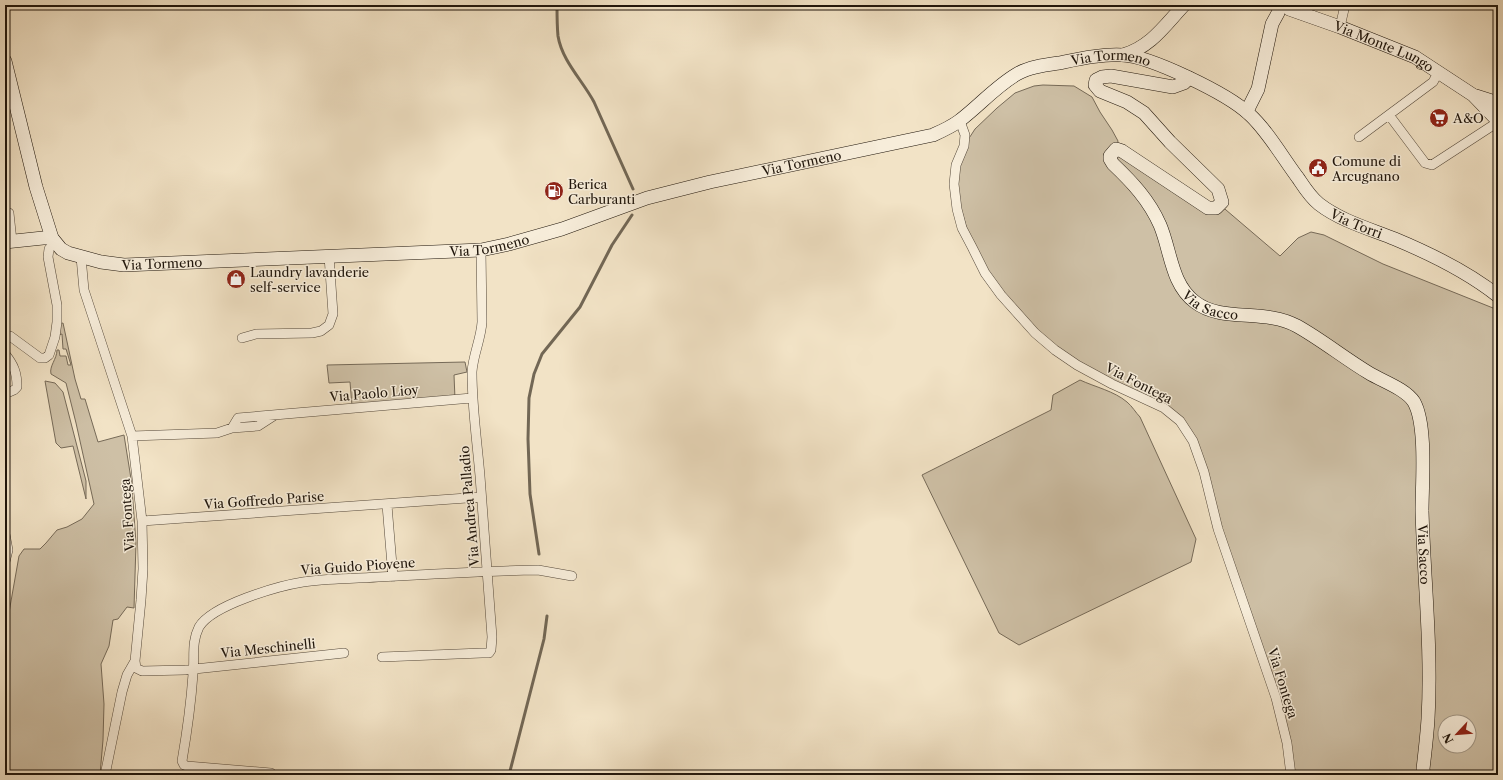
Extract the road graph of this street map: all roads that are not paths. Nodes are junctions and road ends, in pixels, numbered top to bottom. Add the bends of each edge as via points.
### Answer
1 (1184, 5) edge
2 (1344, 5) edge
3 (1283, 8) edge
4 (1340, 27) junction
5 (1149, 43) junction
6 (1123, 55) junction
7 (5, 61) edge
8 (1147, 61) junction
9 (1438, 73) junction
10 (1189, 78) junction
11 (1472, 95) junction
12 (1498, 103) edge
13 (1247, 112) junction
14 (1389, 115) junction
15 (960, 121) junction
16 (1498, 121) edge
17 (1359, 137) dead end
18 (9, 213) dead end
19 (53, 240) junction
20 (9, 241) edge
21 (481, 250) junction
22 (329, 256) junction
23 (81, 257) junction
24 (1498, 296) edge
25 (5, 336) edge
26 (242, 338) dead end
27 (5, 354) edge
28 (5, 394) edge
29 (472, 398) junction
30 (132, 436) junction
31 (481, 497) junction
32 (387, 505) junction
33 (142, 521) junction
34 (5, 534) edge
35 (5, 562) edge
36 (487, 571) junction
37 (572, 576) dead end
38 (393, 577) junction
39 (344, 653) dead end
40 (382, 657) dead end
41 (135, 661) junction
42 (194, 670) junction
43 (271, 774) dead end
44 (105, 775) edge
45 (1291, 775) edge
46 (1424, 775) edge

1 - 5 main road
2 - 4 street
3 - 4 main road, Via Monte Lungo
3 - 13 main road via 1272,24 1258,89
4 - 9 main road, Via Monte Lungo via 1415,57
5 - 6 main road
5 - 8 main road via 1146,49
6 - 8 main road, Via Tormeno
6 - 15 main road, Via Tormeno via 1095,57 1018,73
7 - 19 main road via 36,187
8 - 10 main road, Via Tormeno
9 - 11 main road, Via Monte Lungo
9 - 14 street via 1433,82
10 - 13 main road, Via Tormeno
10 - 46 main road, Via Sacco via 1173,86 1111,76 1096,80 1095,85 1100,91 1127,102 1144,113 1218,189 1222,202 1216,208 1208,208 1122,150 1116,149 1110,156 1113,164 1143,196 1154,212 1184,291 1207,310 1262,315 1296,325 1369,373 1408,394 1419,413 1422,428 1422,511 1428,647 1428,718
11 - 12 main road
11 - 16 main road
13 - 24 main road, Via Torri via 1262,128 1306,190 1324,208 1410,245 1473,278
14 - 16 street via 1424,163 1432,166
14 - 17 street
15 - 21 main road, Via Tormeno via 933,135 915,140 710,182 647,198 562,229
15 - 45 street, Via Fontega via 965,135 954,184 957,209 962,228 993,284 1018,316 1055,350 1098,376 1164,408 1180,421 1193,441 1204,472 1218,528 1276,698 1287,743
18 - 20 street
19 - 20 main road via 43,238
19 - 23 main road, Via Tormeno via 64,250
19 - 25 street via 48,257 57,305 55,337 49,355 40,358 10,336
21 - 22 main road, Via Tormeno
21 - 29 street, Via Andrea Palladio via 482,332 472,370
22 - 23 main road, Via Tormeno via 124,265
22 - 26 street via 333,314 329,325 321,331 312,333 256,334
23 - 30 street, Via Fontega via 84,290
27 - 28 street via 14,365 17,387
29 - 30 street, Via Paolo Lioy via 278,414 258,426 232,428 217,433
29 - 31 street, Via Andrea Palladio
30 - 33 street, Via Fontega
31 - 32 street, Via Goffredo Parise
31 - 36 street, Via Andrea Palladio
32 - 33 street, Via Goffredo Parise
32 - 38 street
33 - 41 street, Via Fontega via 142,592
34 - 35 street via 8,550
36 - 37 street, Via Guido Piovene via 538,570
36 - 38 street, Via Guido Piovene
36 - 40 street, Via Andrea Palladio via 492,637 491,650 488,653
38 - 42 street, Via Guido Piovene via 304,582 263,591 238,601 211,615 200,626 195,636
39 - 42 street, Via Meschinelli
41 - 42 street, Via Meschinelli via 136,668 142,671
41 - 44 street, Via Fontega via 122,692
42 - 43 street via 182,761 184,765

